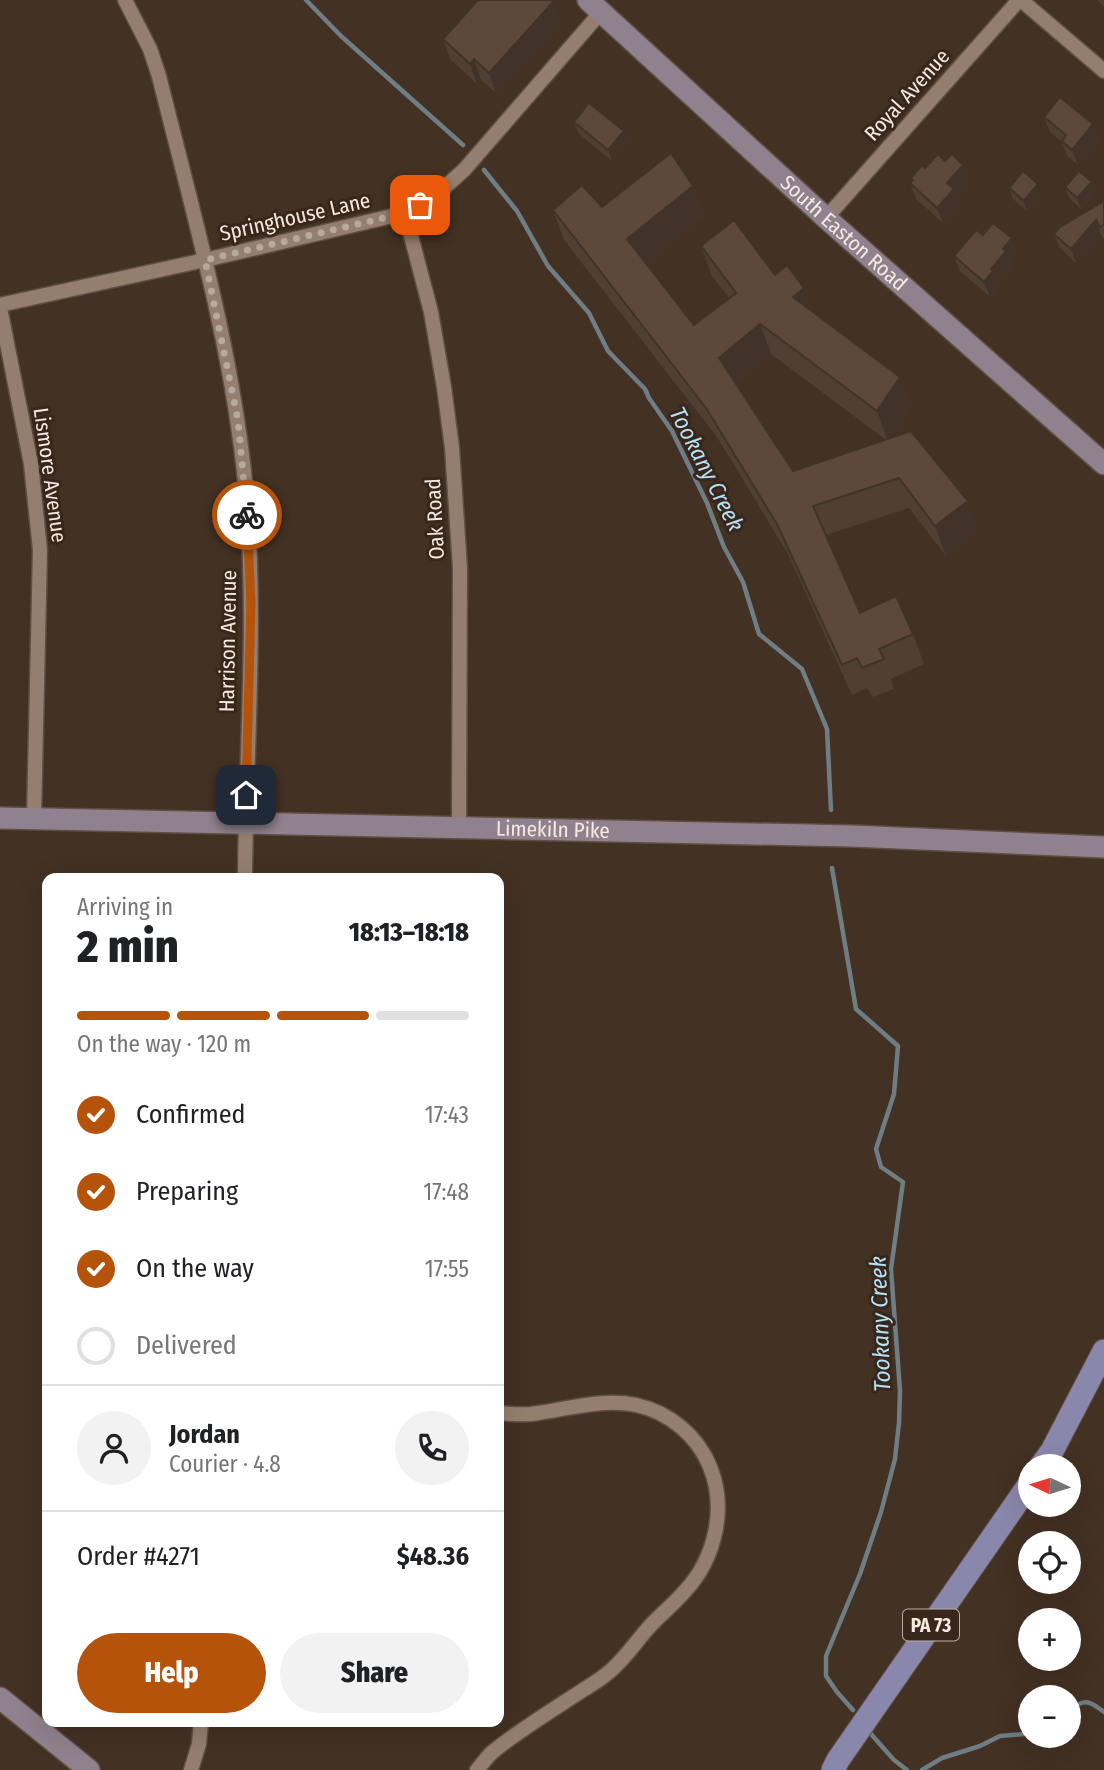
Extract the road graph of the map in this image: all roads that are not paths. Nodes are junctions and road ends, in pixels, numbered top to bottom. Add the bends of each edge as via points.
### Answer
1 (125, 0) edge
2 (1020, 0) edge
3 (594, 6) edge
4 (1104, 71) edge
5 (405, 213) junction
6 (826, 218) junction
7 (205, 260) junction
8 (0, 307) edge
9 (1104, 464) edge
10 (0, 818) edge
11 (34, 818) junction
12 (245, 823) junction
13 (459, 828) junction
14 (1104, 847) edge
15 (245, 873) edge
16 (1104, 1350) edge
17 (504, 1413) edge
18 (1050, 1454) edge
19 (1018, 1501) edge
20 (0, 1698) edge
21 (201, 1727) edge
22 (89, 1770) edge
23 (191, 1770) edge
24 (477, 1770) edge
25 (833, 1770) edge

1 - 7 street, Harrison Avenue via 159,76
2 - 4 street
2 - 6 street, Royal Avenue
3 - 5 street, Springhouse Lane via 464,170 436,195
3 - 6 main road, South Easton Road
5 - 7 street, Springhouse Lane
5 - 13 street, Oak Road via 430,313 452,448 460,568
6 - 9 main road, South Easton Road
7 - 8 street, Springhouse Lane
7 - 12 street, Harrison Avenue via 238,420 246,492 251,603
8 - 11 street, Lismore Avenue via 31,464 40,550
10 - 11 main road, Limekiln Pike
11 - 12 main road, Limekiln Pike
12 - 13 main road, Limekiln Pike
12 - 15 street, Harrison Avenue
13 - 14 main road, Limekiln Pike via 852,836
16 - 18 main road
17 - 24 street via 606,1402 653,1410 682,1427 709,1462 718,1510 708,1555 695,1580 609,1673 493,1751
19 - 25 main road, PA 73
20 - 22 main road
21 - 23 street

